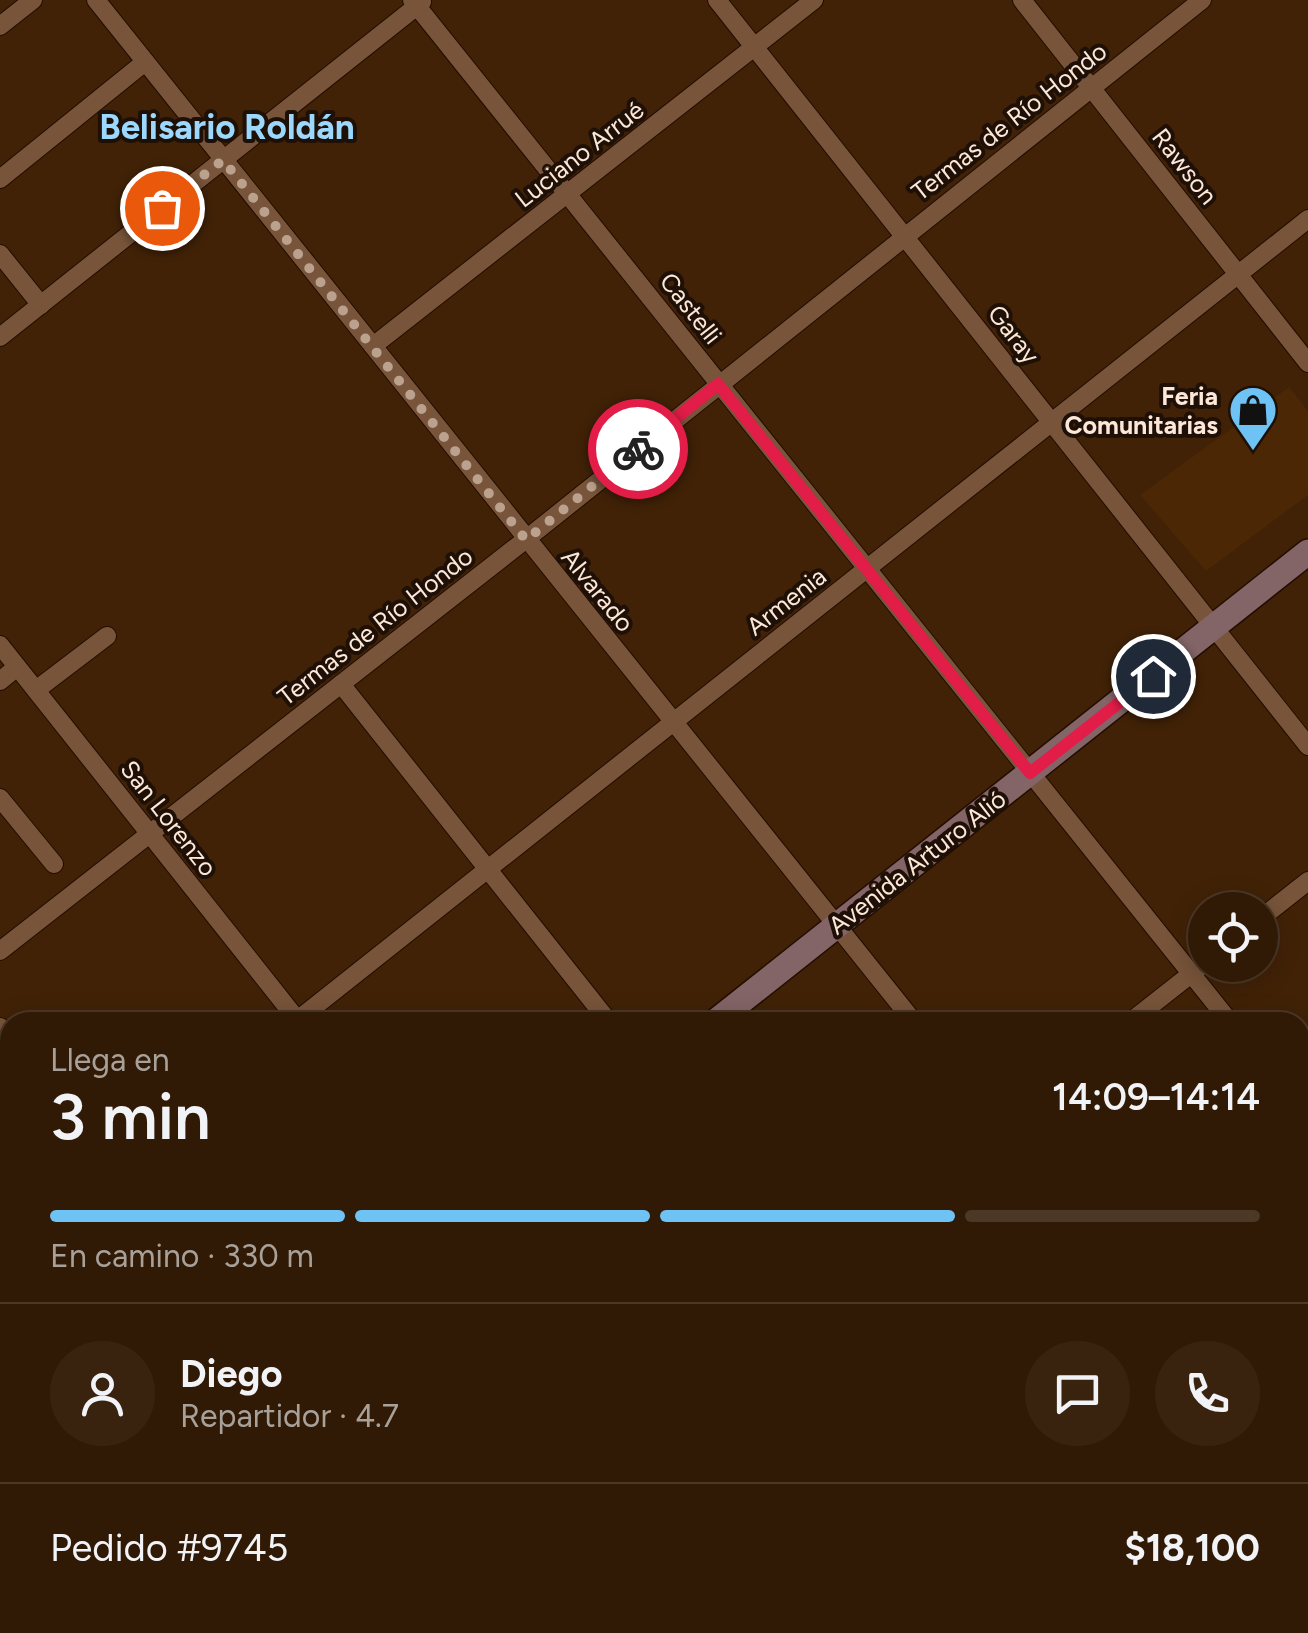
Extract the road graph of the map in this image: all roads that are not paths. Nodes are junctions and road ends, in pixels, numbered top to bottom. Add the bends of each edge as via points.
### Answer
1 (33, 0) edge
2 (96, 0) edge
3 (717, 0) edge
4 (814, 0) edge
5 (1022, 0) edge
6 (1202, 0) edge
7 (418, 2) edge
8 (0, 26) edge
9 (755, 48) junction
10 (145, 62) junction
11 (1091, 88) junction
12 (223, 160) junction
13 (0, 179) edge
14 (569, 193) junction
15 (1308, 219) edge
16 (904, 236) junction
17 (0, 254) edge
18 (1238, 274) junction
19 (41, 305) junction
20 (0, 338) edge
21 (373, 346) junction
22 (1308, 363) edge
23 (718, 384) junction
24 (1052, 422) junction
25 (526, 540) junction
26 (1308, 552) edge
27 (867, 569) junction
28 (1214, 627) junction
29 (107, 636) dead end
30 (0, 645) edge
31 (17, 667) junction
32 (0, 681) edge
33 (341, 684) junction
34 (36, 690) junction
35 (674, 722) junction
36 (1308, 746) edge
37 (1030, 773) junction
38 (0, 798) edge
39 (150, 834) junction
40 (54, 864) dead end
41 (488, 870) junction
42 (1308, 881) edge
43 (1278, 905) edge
44 (838, 924) junction
45 (0, 951) edge
46 (1188, 955) edge
47 (1188, 977) edge
48 (1207, 982) edge
49 (289, 1012) edge
50 (310, 1012) edge
51 (601, 1012) edge
52 (727, 1012) edge
53 (906, 1012) edge
54 (1143, 1012) edge
55 (1224, 1012) edge

1 - 8 street
2 - 10 street, Alvarado
3 - 9 street, Garay
4 - 9 street, Luciano Arrué
5 - 11 street, Rawson
6 - 11 street, Termas de Río Hondo
7 - 12 street
7 - 14 street, Castelli
9 - 14 street, Luciano Arrué
9 - 16 street, Garay
10 - 12 street, Alvarado
10 - 13 street
11 - 16 street, Termas de Río Hondo
11 - 18 street, Rawson
12 - 19 street
12 - 21 street, Alvarado
14 - 21 street, Luciano Arrué
14 - 23 street, Castelli
15 - 18 street, Armenia
16 - 23 street, Termas de Río Hondo
16 - 24 street, Garay
17 - 19 street
18 - 22 street, Rawson
18 - 24 street, Armenia
19 - 20 street
21 - 25 street, Alvarado
23 - 25 street, Termas de Río Hondo
23 - 27 street, Castelli
24 - 27 street, Armenia
24 - 28 street, Garay
25 - 33 street, Termas de Río Hondo
25 - 35 street, Alvarado
26 - 28 main road, Avenida Arturo Alió
27 - 35 street, Armenia
27 - 37 street, Castelli
28 - 36 street, Garay
28 - 37 main road, Avenida Arturo Alió
29 - 34 street
30 - 31 street, San Lorenzo
31 - 32 street
31 - 34 street, San Lorenzo
33 - 39 street, Termas de Río Hondo
33 - 41 street
34 - 39 street, San Lorenzo
35 - 41 street, Armenia
35 - 44 street, Alvarado
37 - 44 main road, Avenida Arturo Alió
37 - 46 street, Castelli
38 - 40 street
39 - 45 street, Termas de Río Hondo
39 - 49 street, San Lorenzo
41 - 50 street, Armenia
41 - 51 street
42 - 43 street
44 - 52 main road, Avenida Arturo Alió
44 - 53 street, Alvarado
47 - 54 street
48 - 55 street, Castelli

